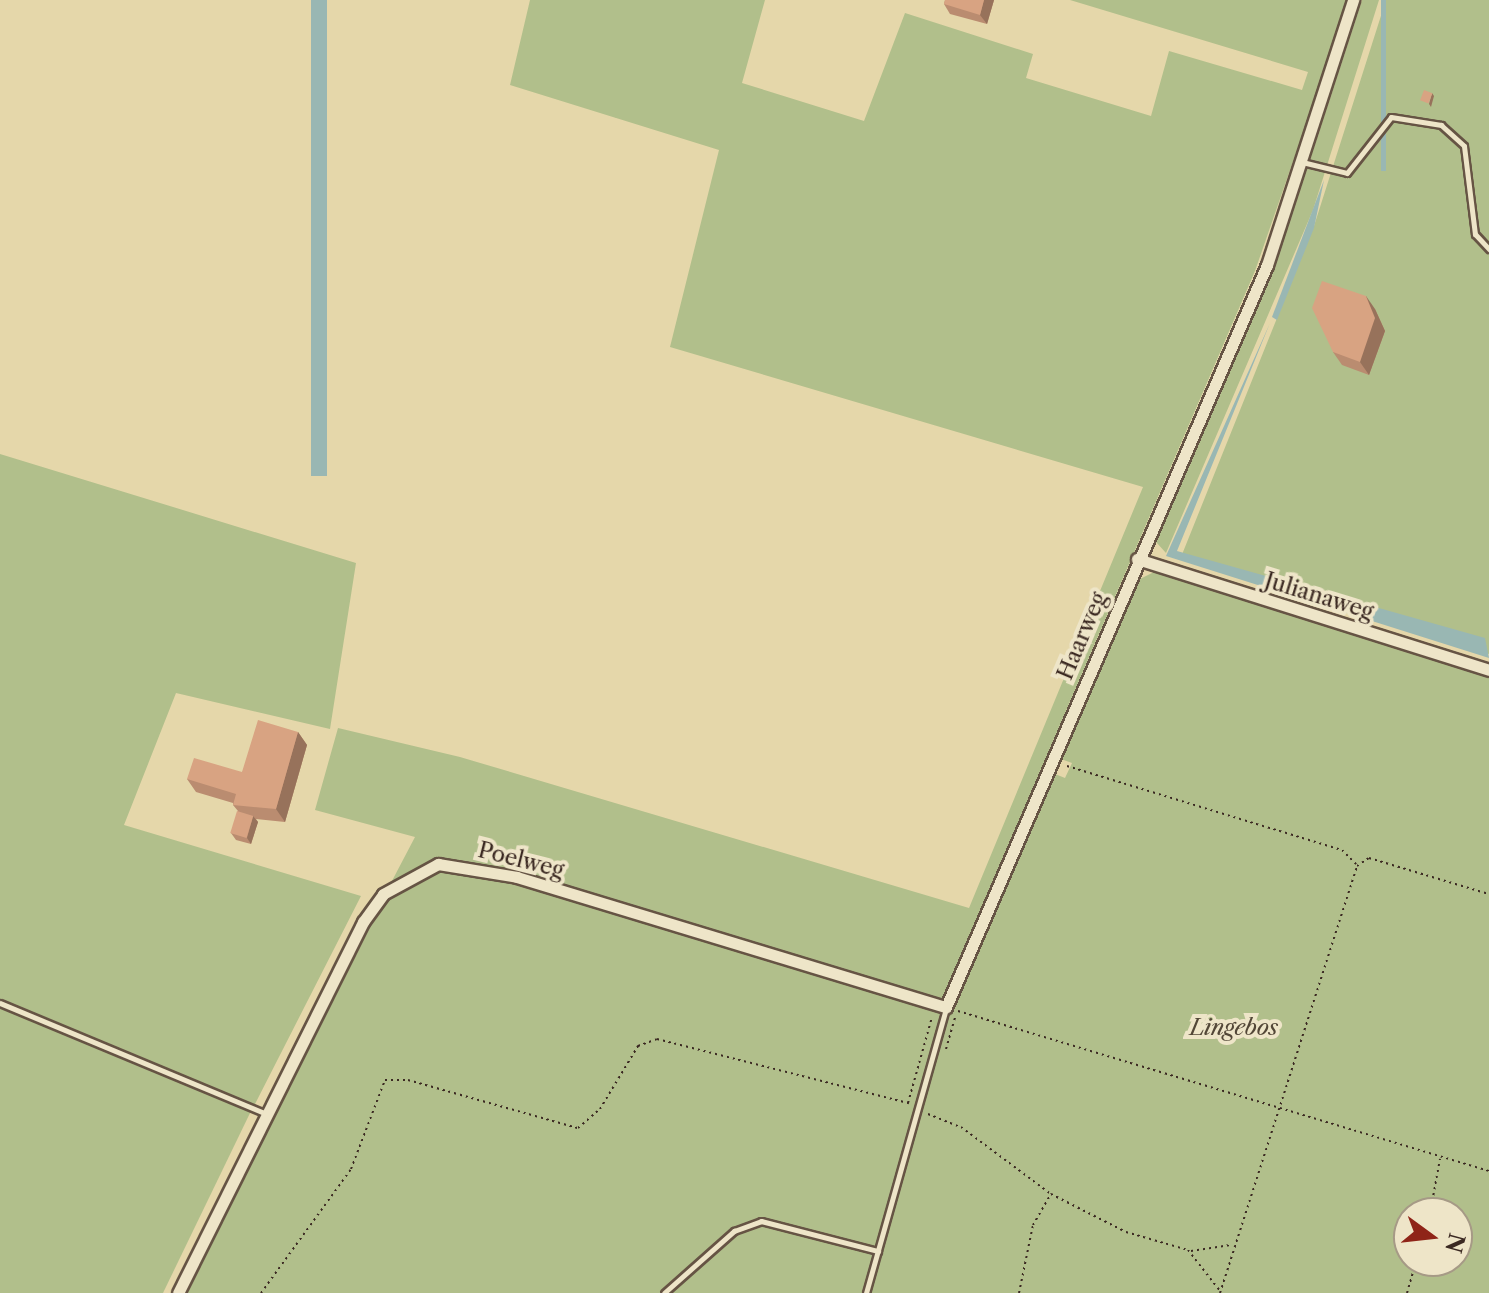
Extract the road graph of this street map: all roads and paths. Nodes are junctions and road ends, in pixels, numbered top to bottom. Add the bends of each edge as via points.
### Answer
1 (1353, 0) edge
2 (1302, 162) junction
3 (1489, 249) edge
4 (1137, 559) junction
5 (1489, 670) edge
6 (1051, 761) junction
7 (1357, 866) junction
8 (1489, 894) edge
9 (0, 1003) edge
10 (941, 1006) junction
11 (918, 1105) junction
12 (1277, 1106) junction
13 (267, 1114) junction
14 (1439, 1158) junction
15 (1489, 1171) edge
16 (1051, 1194) junction
17 (1433, 1197) edge
18 (1232, 1244) junction
19 (1188, 1250) junction
20 (878, 1251) junction
21 (1220, 1292) edge
22 (178, 1293) edge
23 (261, 1293) edge
24 (664, 1293) edge
25 (866, 1293) edge
26 (1019, 1293) edge

1 - 2 street, Haarweg
2 - 3 lane via 1347,173 1391,117 1441,125 1464,146 1475,234
2 - 4 street, Haarweg via 1267,265
4 - 5 street, Julianaweg
4 - 6 street, Haarweg
6 - 7 path via 1342,850
6 - 10 street, Haarweg
7 - 8 path via 1369,858
7 - 12 path
9 - 13 lane
10 - 11 lane, Haarweg
10 - 12 path
10 - 13 street, Poelweg via 517,877 438,864 383,894 363,922
10 - 23 path via 908,1103 657,1039 633,1052 600,1109 578,1128 408,1080 385,1080 351,1169
11 - 16 path via 961,1127
11 - 20 lane, Haarweg
12 - 14 path
12 - 18 path
13 - 22 street, Poelweg
14 - 15 path
14 - 17 path
16 - 19 path via 1126,1232
16 - 26 path via 1033,1225
18 - 19 path
18 - 21 path
19 - 21 path
20 - 24 lane via 761,1221 734,1231
20 - 25 lane, Haarweg

